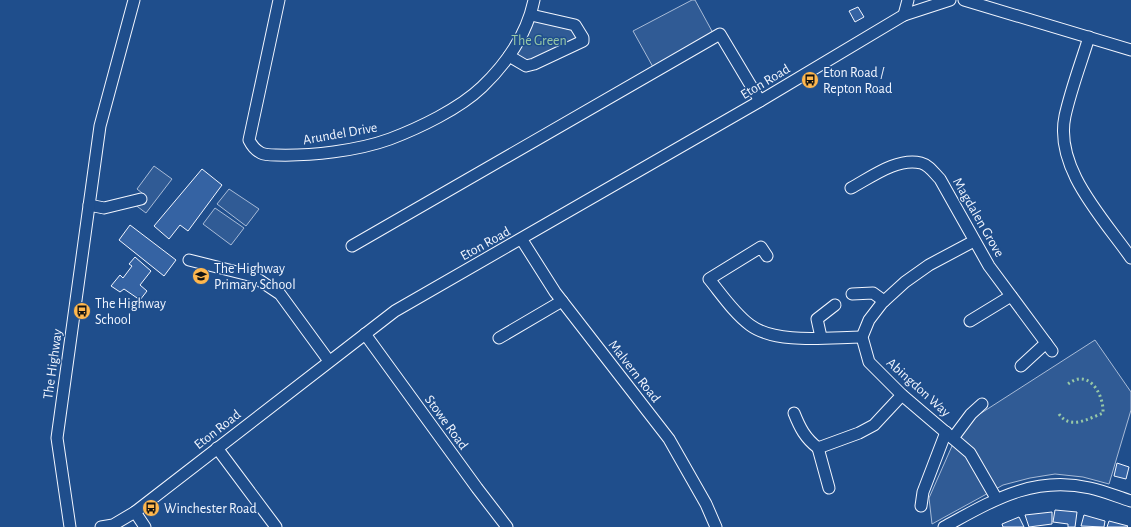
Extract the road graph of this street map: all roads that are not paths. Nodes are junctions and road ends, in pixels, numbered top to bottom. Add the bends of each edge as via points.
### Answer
1 (134, 0) edge
2 (279, 0) edge
3 (534, 0) edge
4 (908, 0) edge
5 (950, 0) edge
6 (964, 0) edge
7 (904, 15) junction
8 (531, 16) junction
9 (1089, 37) junction
10 (1131, 50) edge
11 (509, 56) junction
12 (760, 101) junction
13 (851, 188) dead end
14 (141, 199) dead end
15 (89, 205) junction
16 (522, 240) junction
17 (974, 241) junction
18 (352, 246) dead end
19 (767, 256) dead end
20 (1131, 258) edge
21 (189, 260) dead end
22 (852, 294) dead end
23 (1011, 296) junction
24 (562, 301) junction
25 (884, 301) junction
26 (835, 305) dead end
27 (970, 322) dead end
28 (365, 334) junction
29 (821, 337) junction
30 (862, 337) junction
31 (499, 338) dead end
32 (329, 361) junction
33 (1021, 366) dead end
34 (902, 395) junction
35 (982, 404) dead end
36 (794, 413) dead end
37 (949, 435) junction
38 (218, 448) junction
39 (818, 448) junction
40 (829, 488) dead end
41 (996, 498) junction
42 (1131, 501) edge
43 (921, 506) dead end
44 (134, 512) junction
45 (70, 527) edge
46 (101, 527) edge
47 (145, 527) edge
48 (276, 527) edge
49 (507, 527) edge
50 (716, 527) edge
51 (944, 527) edge

1 - 15 street, The Highway via 100,126
2 - 11 street, Arundel Drive via 249,140 262,154 300,155 336,151 389,139 438,118 481,88
3 - 8 street, Arundel Drive
4 - 7 street
5 - 7 street, Eton Road
6 - 9 street
7 - 12 street, Eton Road
8 - 11 street, Arundel Drive
8 - 11 street via 575,25 583,41 526,66
9 - 10 street
9 - 20 street via 1065,117 1063,138 1066,159 1079,184
12 - 16 street, Eton Road
12 - 18 street via 720,34
13 - 17 street, Magdalen Grove via 891,167 906,162 921,163 932,169 940,179
14 - 15 street via 104,208
15 - 45 street, The Highway via 56,438
16 - 24 street, Malvern Road
16 - 28 street, Eton Road via 395,311
17 - 23 street, Magdalen Grove
17 - 25 street via 930,265 905,282
19 - 29 street via 761,247 709,280 737,313 752,326 768,334
21 - 32 street via 253,276 280,294
22 - 25 street via 873,293
23 - 27 street
23 - 33 street, Magdalen Grove via 1049,347
24 - 31 street
24 - 50 street, Malvern Road via 669,439 706,504
25 - 30 street via 869,320
26 - 29 street via 817,320
28 - 32 street, Eton Road
28 - 49 street, Stowe Road
29 - 30 street
30 - 34 street, Abingdon Way via 869,362
32 - 38 street, Eton Road
34 - 37 street, Abingdon Way
34 - 39 street via 874,424 859,433
35 - 37 street
36 - 39 street via 801,430
37 - 41 street, Abingdon Way via 970,453
37 - 43 street via 922,492
38 - 44 street, Eton Road
38 - 48 street
39 - 40 street
41 - 42 street via 1038,486 1062,484 1090,488
41 - 51 street
44 - 46 street, Eton Road via 113,525
44 - 47 street

